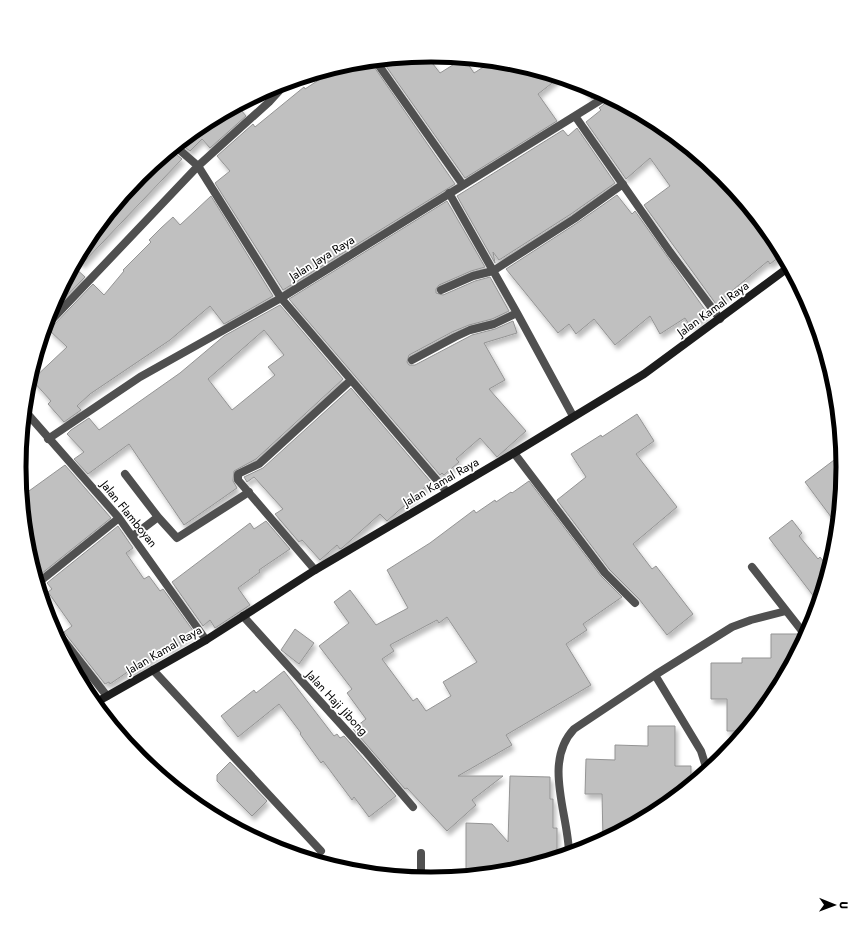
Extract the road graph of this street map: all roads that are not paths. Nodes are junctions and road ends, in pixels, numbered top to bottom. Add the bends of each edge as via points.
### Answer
1 (378, 65) edge
2 (279, 91) edge
3 (602, 99) edge
4 (575, 116) junction
5 (179, 149) edge
6 (198, 166) junction
7 (624, 184) junction
8 (462, 185) junction
9 (449, 193) junction
10 (785, 270) edge
11 (493, 272) junction
12 (441, 290) dead end
13 (281, 298) junction
14 (517, 313) junction
15 (55, 316) edge
16 (720, 319) junction
17 (412, 360) dead end
18 (350, 381) junction
19 (573, 416) junction
20 (29, 417) edge
21 (48, 439) junction
22 (514, 453) junction
23 (125, 474) dead end
24 (249, 492) junction
25 (446, 492) junction
26 (158, 517) junction
27 (118, 518) junction
28 (133, 536) junction
29 (752, 567) dead end
30 (315, 570) junction
31 (42, 580) edge
32 (634, 603) dead end
33 (786, 611) junction
34 (243, 616) junction
35 (801, 630) edge
36 (206, 640) junction
37 (68, 646) edge
38 (153, 670) junction
39 (654, 675) junction
40 (107, 696) junction
41 (100, 700) edge
42 (705, 764) edge
43 (413, 807) dead end
44 (569, 847) edge
45 (321, 851) dead end
46 (421, 853) dead end
47 (421, 872) edge

1 - 8 street
2 - 6 street
3 - 4 street, Jalan Jaya Raya
4 - 7 street
4 - 8 street, Jalan Jaya Raya
5 - 6 street
6 - 13 street
6 - 15 street
7 - 11 street
7 - 16 street
8 - 9 street, Jalan Jaya Raya
9 - 11 street
9 - 13 street, Jalan Jaya Raya
10 - 16 main road, Jalan Kamal Raya
11 - 12 street via 473,276
11 - 14 street
13 - 18 street
13 - 21 street, Jalan Jaya Raya via 140,377
14 - 17 street via 494,324 470,330
14 - 19 street
16 - 19 main road, Jalan Kamal Raya via 644,374
18 - 24 street via 259,464 246,471 240,471 238,480
18 - 25 street
19 - 22 main road, Jalan Kamal Raya
20 - 21 street, Jalan Flamboyan
21 - 27 street, Jalan Flamboyan
22 - 25 main road, Jalan Kamal Raya
22 - 32 street via 605,573
23 - 26 street
24 - 26 street via 177,538
24 - 30 street
25 - 30 main road, Jalan Kamal Raya
26 - 28 street
27 - 28 street, Jalan Flamboyan
27 - 31 street
28 - 36 street, Jalan Flamboyan
29 - 33 street
30 - 34 main road, Jalan Kamal Raya
33 - 35 street
33 - 39 street via 732,627
34 - 36 main road, Jalan Kamal Raya
34 - 43 street, Jalan Haji Jibong
36 - 38 main road, Jalan Kamal Raya
37 - 40 street
38 - 40 main road, Jalan Kamal Raya
38 - 45 street
39 - 42 street via 701,751
39 - 44 street via 574,729 566,738 560,752 560,788
40 - 41 main road, Jalan Kamal Raya
46 - 47 street

